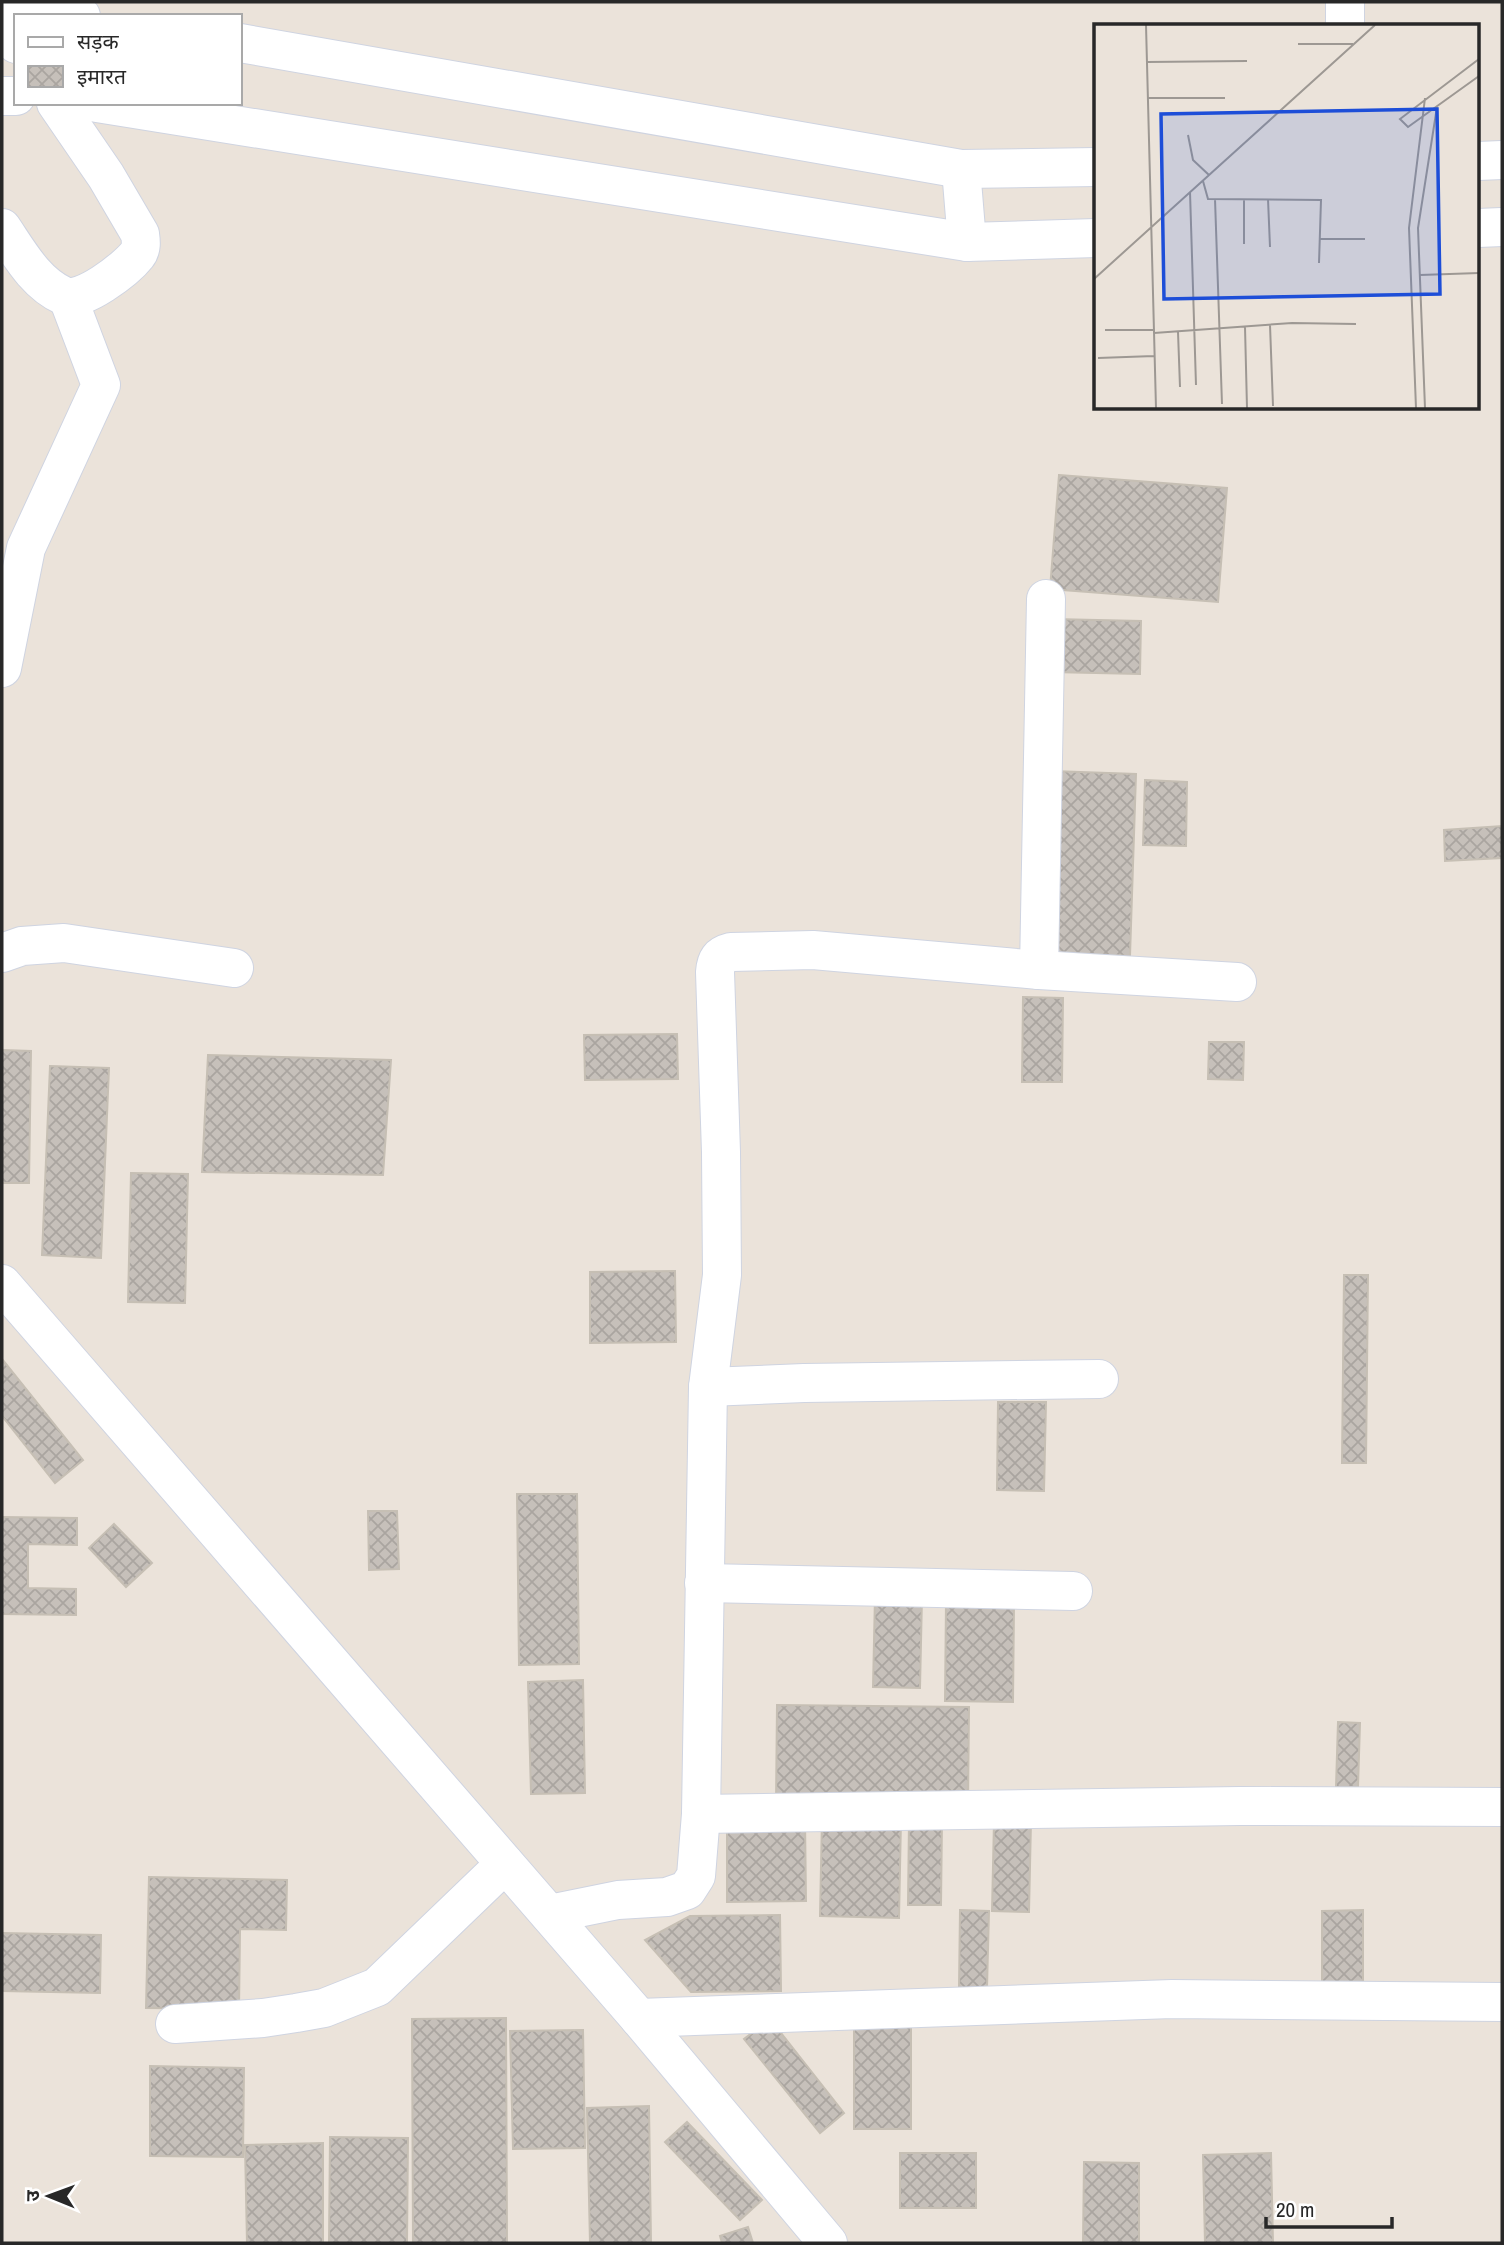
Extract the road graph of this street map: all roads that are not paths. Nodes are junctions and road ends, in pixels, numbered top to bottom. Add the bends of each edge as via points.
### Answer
1 (2, 2) edge
2 (1345, 2) edge
3 (70, 14) edge
4 (2, 23) edge
5 (1345, 24) edge
6 (14, 41) edge
7 (242, 43) edge
8 (57, 105) edge
9 (110, 105) edge
10 (1502, 160) edge
11 (1480, 161) edge
12 (1094, 167) edge
13 (961, 169) junction
14 (1502, 227) edge
15 (2, 228) edge
16 (1480, 228) edge
17 (1094, 238) edge
18 (967, 242) junction
19 (68, 298) junction
20 (1046, 600) dead end
21 (2, 667) edge
22 (2, 953) edge
23 (234, 968) dead end
24 (1039, 970) junction
25 (1237, 982) dead end
26 (2, 1284) edge
27 (1099, 1379) dead end
28 (708, 1387) junction
29 (704, 1583) junction
30 (1073, 1591) dead end
31 (1502, 1807) edge
32 (701, 1814) junction
33 (505, 1864) junction
34 (549, 1914) junction
35 (1502, 2003) edge
36 (639, 2018) junction
37 (175, 2024) dead end
38 (828, 2243) edge

1 - 3 street
2 - 5 street
4 - 6 street
7 - 13 street
8 - 19 street via 106,176 141,243 138,253 116,275 79,298
9 - 18 street
10 - 11 street
12 - 13 street
13 - 18 street
14 - 16 street
15 - 19 street via 38,279
17 - 18 street
19 - 21 street via 101,385 26,548
20 - 24 street
22 - 23 street via 22,946 64,943
24 - 25 street
24 - 28 street via 813,950 719,957 715,972 722,1275
26 - 33 street
27 - 28 street
28 - 29 street
29 - 30 street
29 - 32 street
31 - 32 street
32 - 34 street via 696,1876 687,1890
33 - 34 street
33 - 37 street via 377,1987 310,2010
34 - 36 street
35 - 36 street via 1172,1999
36 - 38 street

